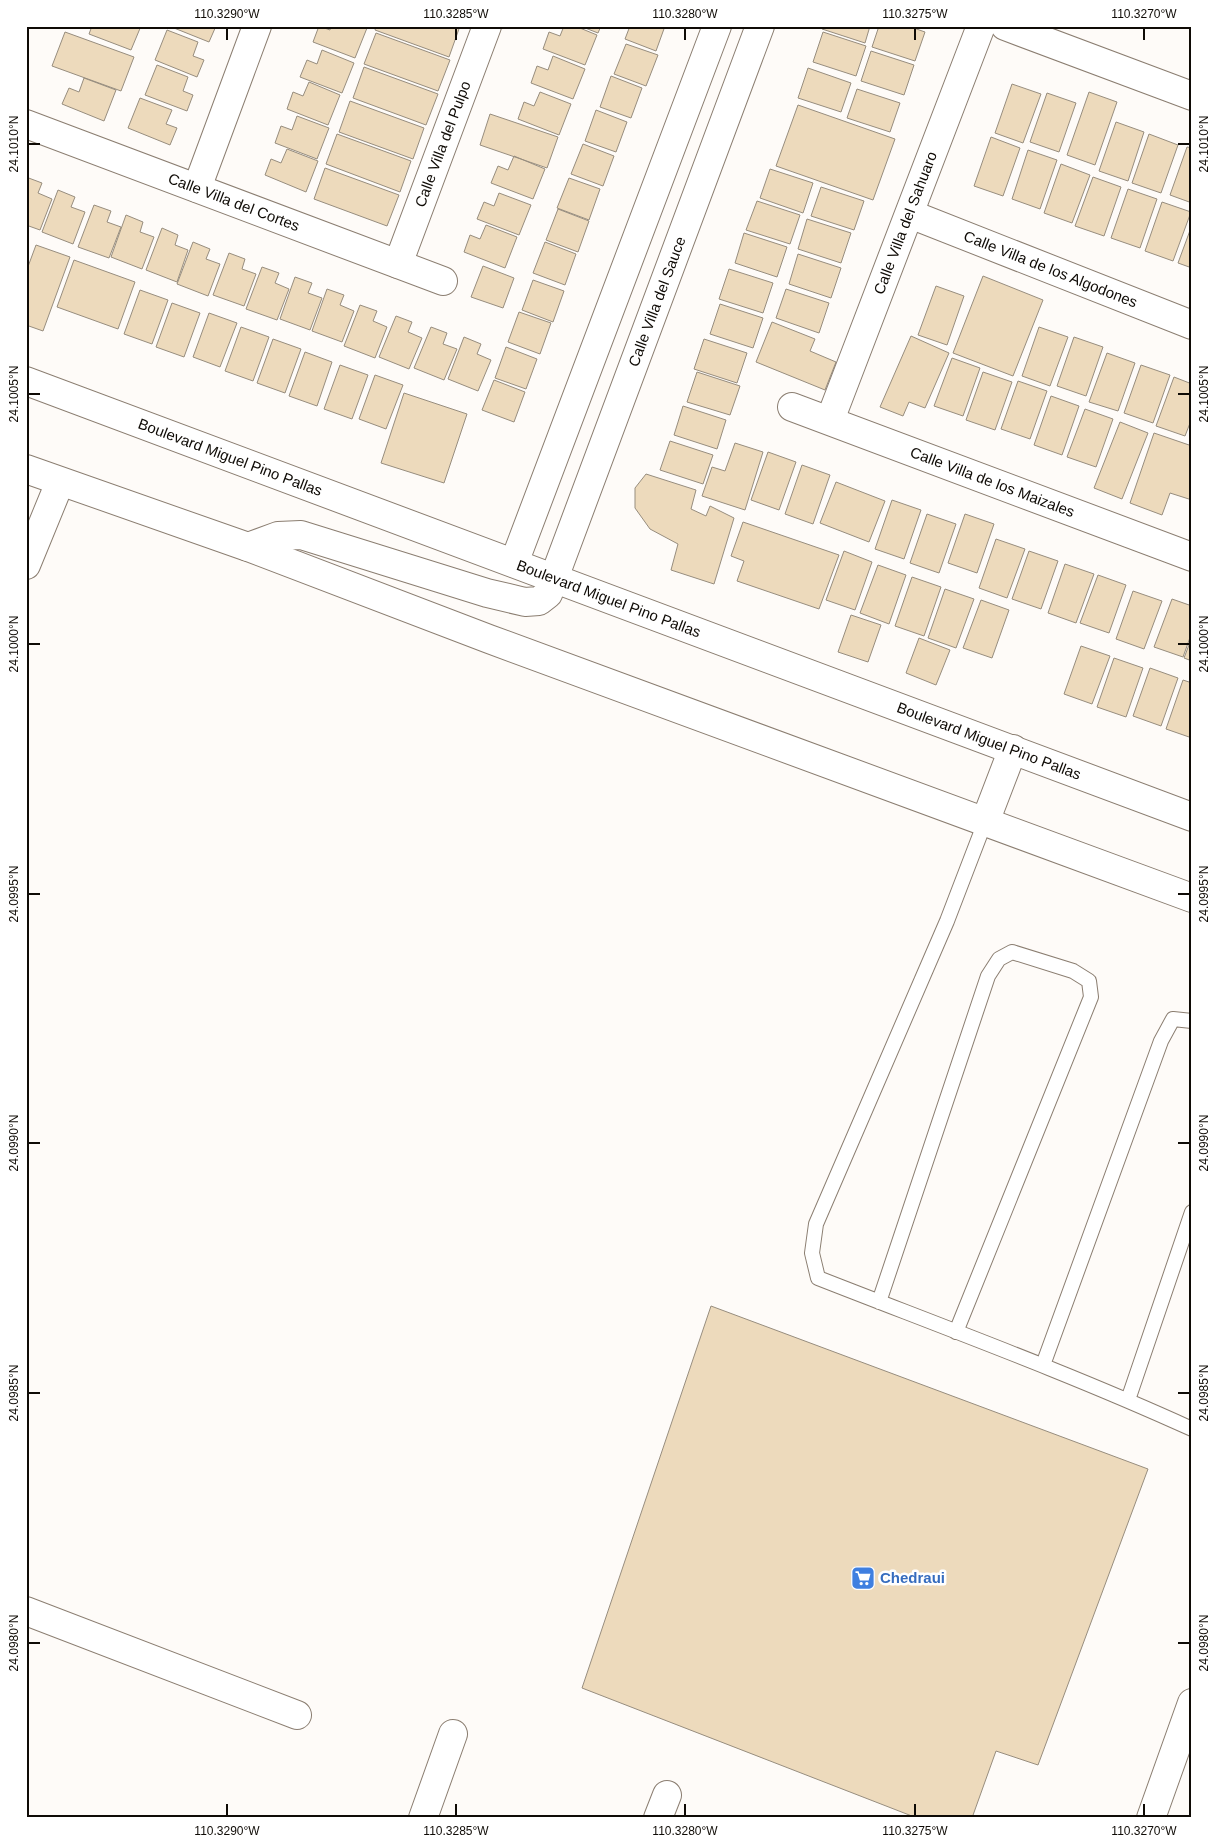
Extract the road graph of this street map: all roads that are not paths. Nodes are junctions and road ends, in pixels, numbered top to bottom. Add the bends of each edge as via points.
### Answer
1 (257, 26) edge
2 (487, 26) edge
3 (717, 26) edge
4 (760, 26) edge
5 (981, 26) edge
6 (1005, 26) edge
7 (1192, 96) edge
8 (26, 124) edge
9 (197, 188) junction
10 (910, 214) junction
11 (398, 264) junction
12 (443, 281) dead end
13 (1192, 325) edge
14 (26, 381) edge
15 (792, 407) dead end
16 (830, 420) junction
17 (26, 469) edge
18 (60, 482) junction
19 (248, 547) junction
20 (1192, 557) edge
21 (514, 563) junction
22 (26, 566) edge
23 (554, 578) junction
24 (1013, 749) junction
25 (1192, 816) edge
26 (985, 822) junction
27 (1192, 898) edge
28 (1192, 1020) edge
29 (1192, 1212) edge
30 (878, 1302) junction
31 (956, 1332) junction
32 (1043, 1365) junction
33 (1128, 1400) junction
34 (1192, 1429) edge
35 (26, 1611) edge
36 (1192, 1703) edge
37 (297, 1715) dead end
38 (453, 1734) dead end
39 (423, 1818) edge
40 (1150, 1818) edge

1 - 9 street
2 - 11 street, Calle Villa del Pulpo
3 - 21 street
4 - 23 street, Calle Villa del Sauce
5 - 10 street, Calle Villa del Sahuaro
6 - 7 street
8 - 9 street, Calle Villa del Cortes
9 - 11 street, Calle Villa del Cortes
10 - 13 street, Calle Villa de los Algodones
10 - 16 street, Calle Villa del Sahuaro
11 - 12 street, Calle Villa del Cortes
14 - 21 street, Boulevard Miguel Pino Pallas
15 - 16 street, Calle Villa de los Maizales
16 - 20 street, Calle Villa de los Maizales
17 - 18 street
18 - 19 street
18 - 22 street
19 - 23 street, Calle Villa del Sauce via 278,536 301,535 525,602 539,601 548,594
19 - 26 street
21 - 23 street, Boulevard Miguel Pino Pallas
23 - 24 street, Boulevard Miguel Pino Pallas
24 - 25 street, Boulevard Miguel Pino Pallas
24 - 26 street
26 - 27 street
26 - 30 lane via 947,920 816,1224 812,1253 818,1278
28 - 32 lane via 1173,1019 1160,1041
29 - 33 lane
30 - 31 lane
30 - 31 lane via 988,976 999,959 1012,952 1073,972 1090,982 1091,997
31 - 32 lane
32 - 33 lane
33 - 34 lane
35 - 37 street
36 - 40 street
38 - 39 street

